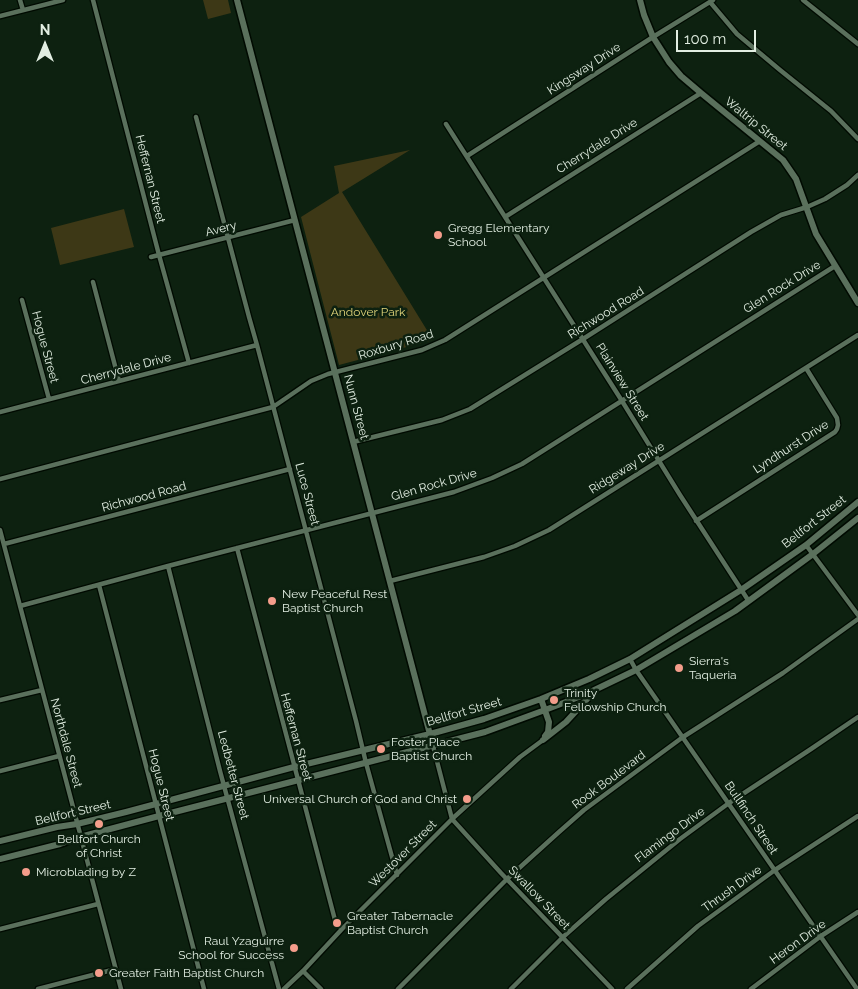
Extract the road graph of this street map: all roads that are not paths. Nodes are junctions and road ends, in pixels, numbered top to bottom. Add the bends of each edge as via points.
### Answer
1 (20, 0) edge
2 (63, 0) edge
3 (94, 0) edge
4 (237, 0) edge
5 (640, 0) edge
6 (803, 0) edge
7 (712, 1) edge
8 (23, 10) junction
9 (0, 16) edge
10 (653, 37) junction
11 (858, 44) edge
12 (701, 93) junction
13 (196, 117) dead end
14 (446, 124) dead end
15 (858, 140) edge
16 (760, 141) junction
17 (467, 156) junction
18 (858, 175) edge
19 (807, 207) junction
20 (505, 216) junction
21 (295, 220) junction
22 (228, 238) junction
23 (159, 255) junction
24 (151, 257) dead end
25 (835, 266) junction
26 (543, 278) junction
27 (93, 282) dead end
28 (22, 300) dead end
29 (858, 303) edge
30 (858, 334) edge
31 (583, 339) junction
32 (258, 345) junction
33 (189, 363) junction
34 (806, 368) junction
35 (335, 373) junction
36 (119, 381) junction
37 (49, 399) junction
38 (622, 401) junction
39 (273, 407) junction
40 (0, 412) edge
41 (353, 442) junction
42 (658, 460) junction
43 (290, 469) junction
44 (0, 479) edge
45 (858, 502) edge
46 (372, 513) junction
47 (858, 518) edge
48 (696, 520) junction
49 (0, 530) edge
50 (306, 531) junction
51 (4, 544) junction
52 (806, 545) junction
53 (237, 548) junction
54 (813, 554) junction
55 (168, 566) junction
56 (390, 581) junction
57 (99, 585) junction
58 (741, 590) junction
59 (748, 600) junction
60 (20, 606) junction
61 (858, 615) edge
62 (858, 619) edge
63 (630, 658) junction
64 (636, 670) junction
65 (602, 686) junction
66 (42, 690) junction
67 (541, 699) junction
68 (0, 700) edge
69 (545, 710) junction
70 (858, 717) edge
71 (549, 722) junction
72 (559, 728) junction
73 (430, 734) junction
74 (683, 737) junction
75 (543, 740) junction
76 (433, 746) junction
77 (363, 750) junction
78 (59, 756) junction
79 (366, 763) junction
80 (294, 768) junction
81 (0, 770) edge
82 (297, 780) junction
83 (224, 786) junction
84 (228, 798) junction
85 (729, 803) junction
86 (156, 804) junction
87 (159, 816) junction
88 (858, 816) edge
89 (452, 819) junction
90 (77, 824) junction
91 (80, 837) junction
92 (0, 841) edge
93 (0, 859) edge
94 (775, 870) junction
95 (397, 875) junction
96 (507, 879) junction
97 (98, 904) junction
98 (858, 912) edge
99 (0, 929) edge
100 (342, 929) junction
101 (821, 936) junction
102 (563, 937) junction
103 (116, 969) junction
104 (303, 971) junction
105 (38, 989) edge
106 (121, 989) edge
107 (204, 989) edge
108 (279, 989) edge
109 (284, 989) edge
110 (321, 989) edge
111 (398, 989) edge
112 (511, 989) edge
113 (612, 989) edge
114 (627, 989) edge
115 (751, 989) edge
116 (857, 989) edge

1 - 8 street
2 - 8 street
3 - 23 street, Heffernan Street
4 - 21 main road, Nunn Street
5 - 10 main road, Waltrip Street
6 - 11 street
7 - 10 street, Kingsway Drive
7 - 15 street via 737,34 831,111
8 - 9 street
10 - 12 main road, Waltrip Street via 669,62
10 - 17 street, Kingsway Drive
12 - 16 main road, Waltrip Street
12 - 20 street, Cherrydale Drive
13 - 22 street, Luce Street
14 - 17 street, Plainview Street
16 - 19 main road, Waltrip Street via 783,160 796,179
16 - 26 street, Roxbury Road
17 - 20 street, Plainview Street
18 - 19 street, Richwood Road via 836,193
19 - 25 main road, Waltrip Street via 816,234
19 - 31 street, Richwood Road via 781,215 752,232
20 - 26 street, Plainview Street
21 - 22 street, Avery
21 - 35 main road, Nunn Street
22 - 23 street, Avery
22 - 32 street, Luce Street
23 - 24 street, Avery
23 - 33 street, Heffernan Street
25 - 29 main road, Waltrip Street
25 - 38 street, Glen Rock Drive
26 - 31 street, Plainview Street
26 - 35 street, Roxbury Road via 445,340 422,350
27 - 36 street
28 - 37 street, Hogue Street
30 - 34 street, Ridgeway Drive
31 - 38 street, Plainview Street
31 - 41 street, Richwood Road via 470,409 442,420
32 - 33 street, Cherrydale Drive
32 - 39 street, Luce Street
33 - 36 street, Cherrydale Drive
34 - 42 street, Ridgeway Drive
34 - 48 street, Lyndhurst Drive via 837,418 835,432
35 - 39 street, Roxbury Road via 311,381
35 - 41 main road, Nunn Street
36 - 37 street, Cherrydale Drive
37 - 40 street, Cherrydale Drive
38 - 42 street, Plainview Street
38 - 46 street, Glen Rock Drive via 499,475 454,492
39 - 43 street, Luce Street
39 - 44 street, Roxbury Road
41 - 46 main road, Nunn Street
42 - 48 street, Plainview Street
42 - 56 street, Ridgeway Drive via 548,530 515,546
43 - 50 street, Luce Street
43 - 51 street, Richwood Road
45 - 52 main road, Bellfort Street
46 - 50 street, Glen Rock Drive
46 - 56 main road, Nunn Street
47 - 54 main road, Bellfort Street
48 - 58 street, Plainview Street
49 - 51 street, Northdale Street
50 - 53 street, Glen Rock Drive
50 - 77 street, Luce Street
51 - 60 street, Northdale Street
52 - 54 street
52 - 58 main road, Bellfort Street
53 - 55 street, Glen Rock Drive
53 - 80 street, Heffernan Street
54 - 59 main road, Bellfort Street
54 - 61 street
55 - 57 street, Glen Rock Drive
55 - 83 street, Ledbetter Street
56 - 73 main road, Nunn Street
57 - 60 street, Glen Rock Drive
57 - 86 street, Hogue Street
58 - 59 street, Plainview Street
58 - 63 main road, Bellfort Street
59 - 64 main road, Bellfort Street
60 - 66 street, Northdale Street
62 - 74 street, Rook Boulevard via 783,673
63 - 64 street, Bullfinch Street
63 - 67 main road, Bellfort Street
64 - 65 main road, Bellfort Street
64 - 74 street, Bullfinch Street
65 - 69 main road, Bellfort Street
65 - 72 main road
66 - 68 street
66 - 78 street, Northdale Street
67 - 69 main road
67 - 73 main road, Bellfort Street
69 - 71 main road
69 - 76 main road, Bellfort Street via 486,732
70 - 85 street, Flamingo Drive
71 - 72 main road via 554,728
71 - 75 main road
72 - 75 main road
73 - 76 main road, Nunn Street
73 - 77 main road, Bellfort Street
74 - 85 street, Bullfinch Street
74 - 96 street, Rook Boulevard via 584,810
75 - 89 street, Westover Street
76 - 79 main road, Bellfort Street
76 - 89 street, Nunn Street
77 - 79 street, Luce Street
77 - 80 main road, Bellfort Street
78 - 81 street
78 - 90 street, Northdale Street
79 - 82 main road, Bellfort Street
79 - 95 street, Luce Street
80 - 82 street, Heffernan Street
80 - 83 main road, Bellfort Street
82 - 84 main road, Bellfort Street
82 - 100 street, Heffernan Street via 335,920
83 - 84 street, Ledbetter Street
83 - 86 main road, Bellfort Street
84 - 87 main road, Bellfort Street
84 - 108 street, Ledbetter Street
85 - 94 street, Bullfinch Street
85 - 102 street, Flamingo Drive via 643,868
86 - 87 street, Hogue Street
86 - 90 main road, Bellfort Street
87 - 91 main road, Bellfort Street
87 - 107 street, Hogue Street
88 - 94 street, Thrush Drive
89 - 95 street, Westover Street
89 - 96 street, Swallow Street
90 - 91 street, Northdale Street
90 - 92 main road, Bellfort Street
91 - 93 main road, Bellfort Street
91 - 97 street, Northdale Street
94 - 101 street, Bullfinch Street
94 - 114 street, Thrush Drive via 698,926
95 - 100 street, Westover Street
96 - 102 street, Swallow Street
96 - 111 street, Rook Boulevard
97 - 99 street
97 - 103 street, Northdale Street
98 - 101 street, Heron Drive
100 - 104 street, Westover Street
101 - 115 street, Heron Drive
101 - 116 street, Bullfinch Street
102 - 112 street, Flamingo Drive
102 - 113 street, Swallow Street
103 - 105 street
103 - 106 street, Northdale Street
104 - 109 street, Westover Street
104 - 110 street

